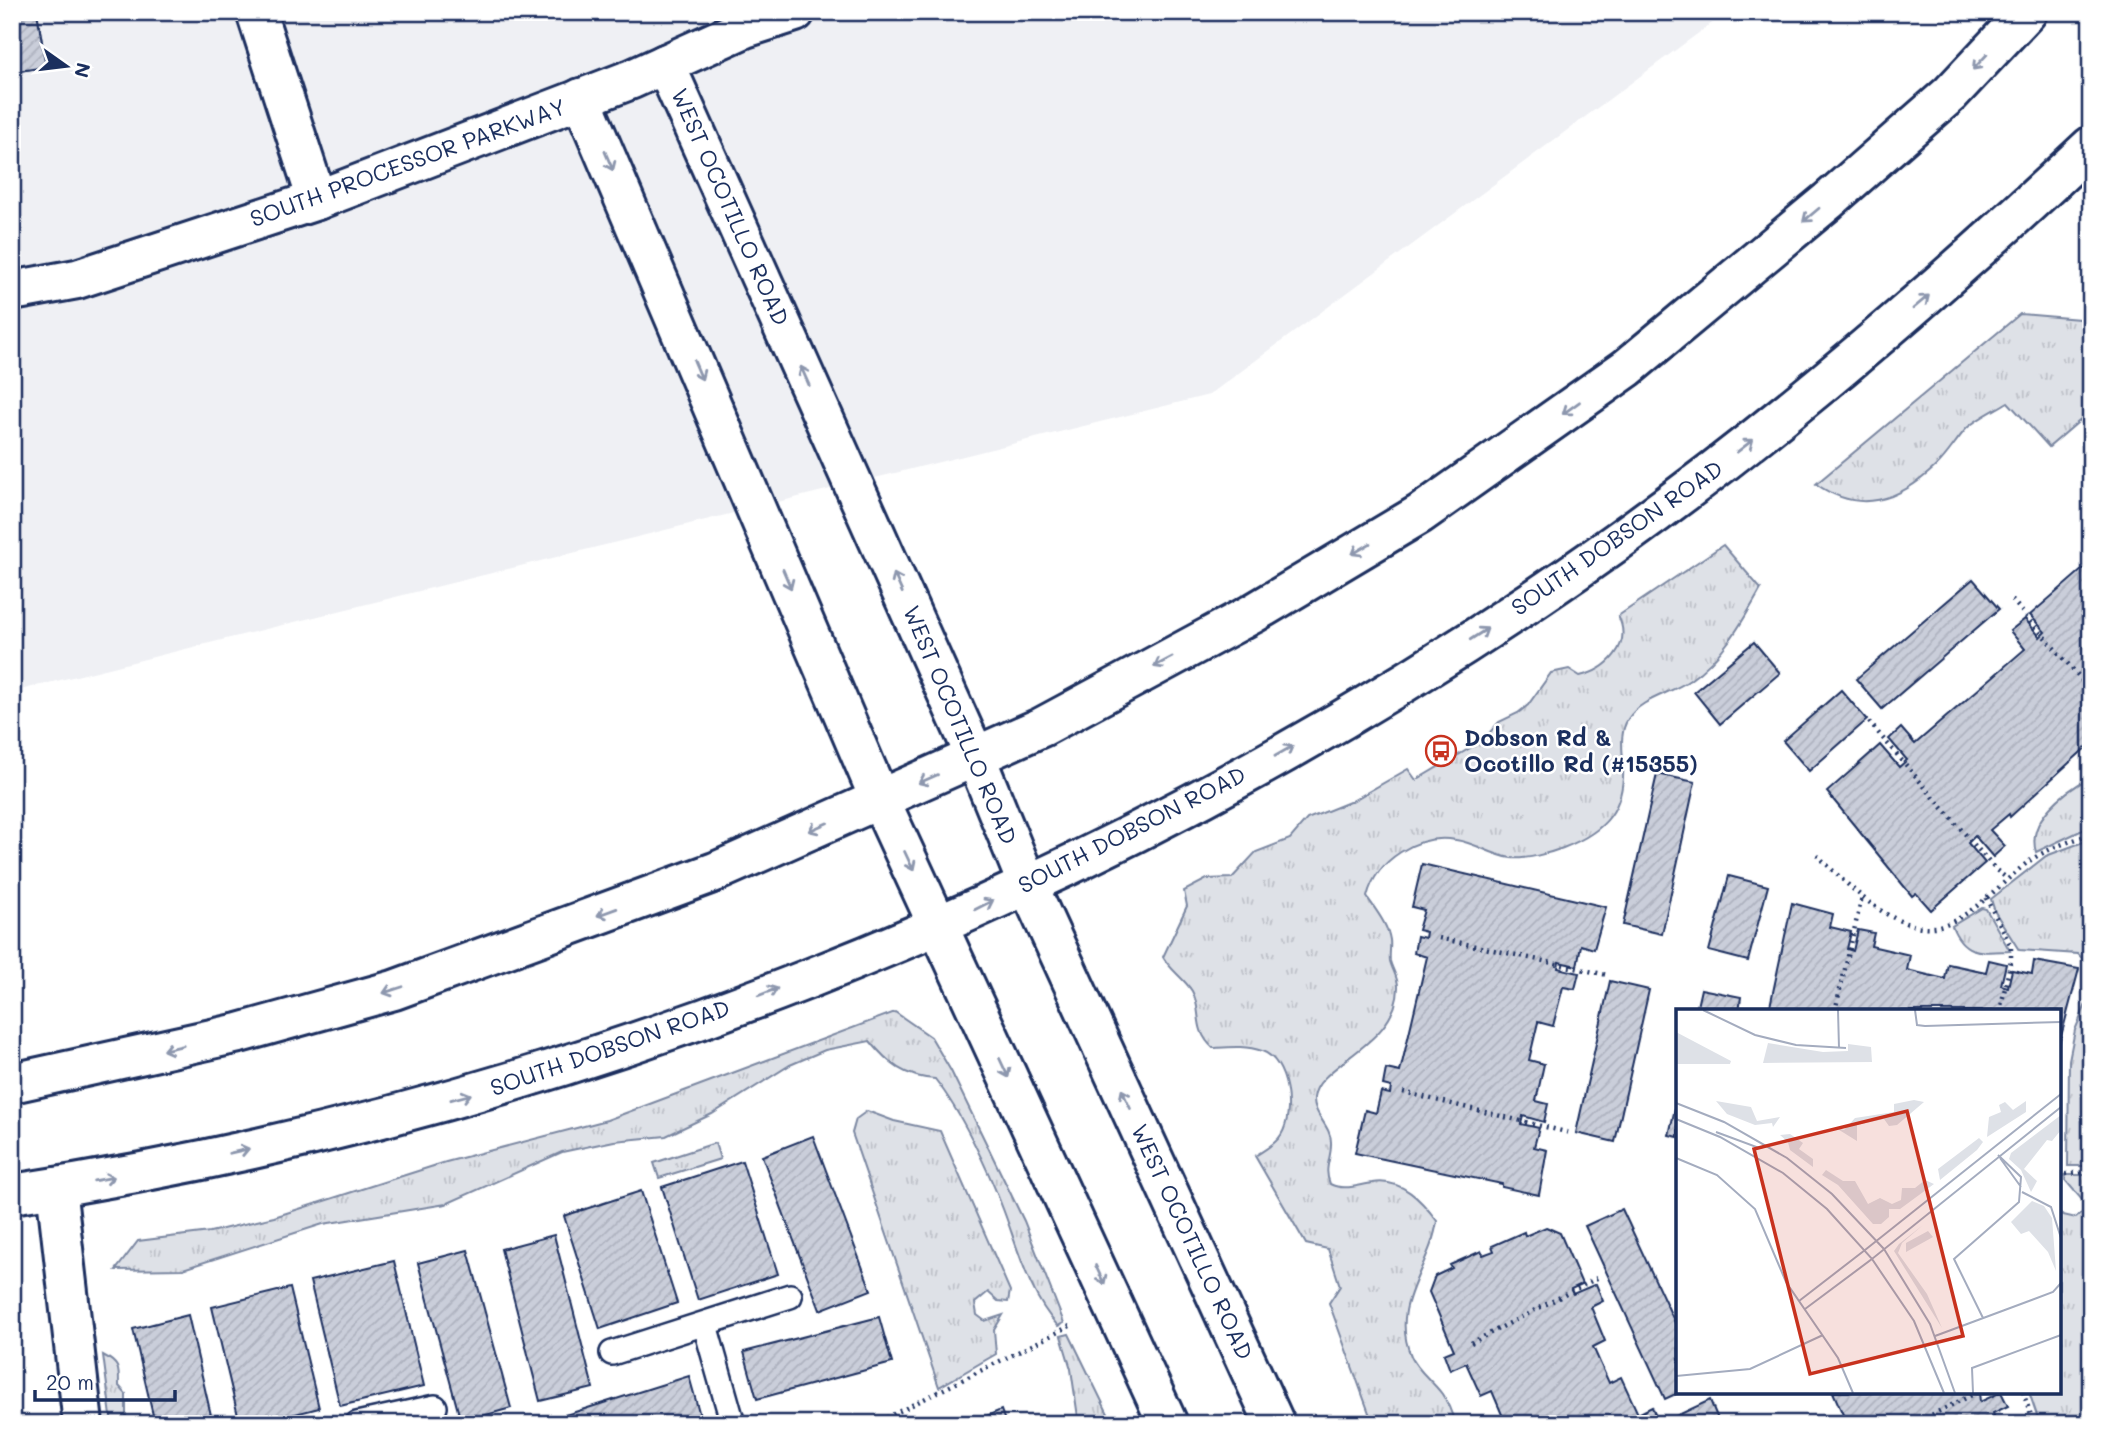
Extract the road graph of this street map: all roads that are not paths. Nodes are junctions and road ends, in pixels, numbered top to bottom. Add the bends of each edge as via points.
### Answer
1 (256, 12) edge
2 (795, 12) edge
3 (2026, 12) edge
4 (665, 64) junction
5 (581, 98) junction
6 (2091, 146) edge
7 (317, 200) junction
8 (12, 291) edge
9 (976, 758) junction
10 (880, 800) junction
11 (1027, 883) junction
12 (940, 927) junction
13 (12, 1083) edge
14 (56, 1187) junction
15 (12, 1194) edge
16 (790, 1296) dead end
17 (705, 1325) junction
18 (612, 1353) dead end
19 (435, 1406) dead end
20 (82, 1424) edge
21 (357, 1424) edge
22 (733, 1424) edge
23 (1168, 1424) edge
24 (1275, 1424) edge

1 - 7 street
2 - 4 street, SOUTH PROCESSOR PARKWAY via 745,28
3 -> 9 street via 1950,94 1828,201 1627,368 1562,415 1420,514 1252,614
4 - 5 street, SOUTH PROCESSOR PARKWAY
9 -> 4 street, WEST OCOTILLO ROAD
5 - 7 street, SOUTH PROCESSOR PARKWAY
5 -> 10 street
11 -> 6 street, SOUTH DOBSON ROAD via 1108,847 1277,755 1415,676 1540,595 1826,383 1958,271
7 - 8 street, SOUTH PROCESSOR PARKWAY via 77,279
9 -> 10 street
9 - 11 street, WEST OCOTILLO ROAD
10 -> 12 street
10 -> 13 street via 715,872 394,990 239,1033
12 -> 11 street, SOUTH DOBSON ROAD
24 -> 11 street, WEST OCOTILLO ROAD
14 -> 12 street, SOUTH DOBSON ROAD via 340,1129 487,1090 642,1041
12 -> 23 street
14 - 15 street, SOUTH DOBSON ROAD
14 - 20 street
16 - 17 lane
17 - 18 lane
17 - 22 lane
19 - 21 lane

